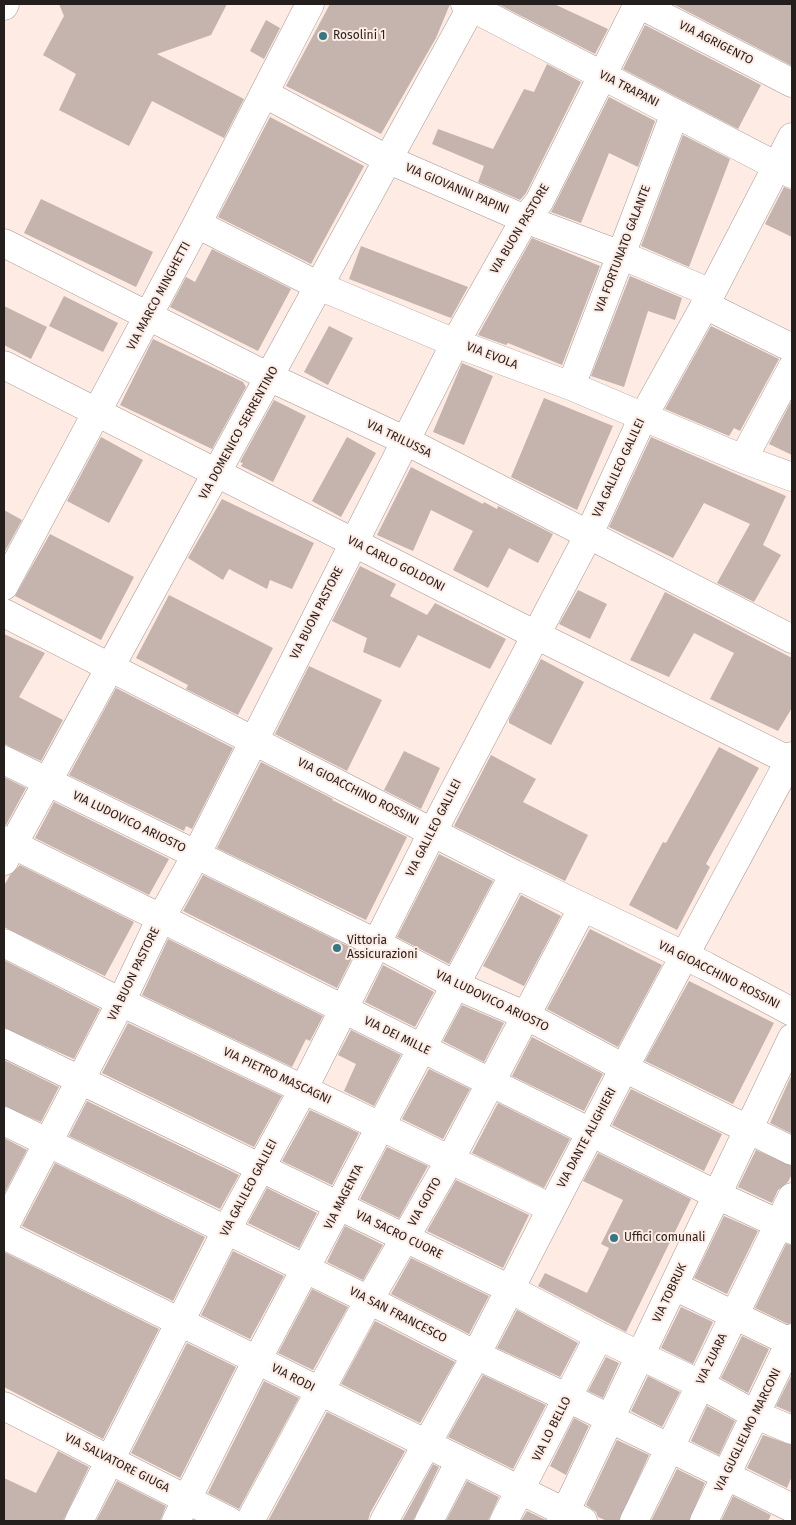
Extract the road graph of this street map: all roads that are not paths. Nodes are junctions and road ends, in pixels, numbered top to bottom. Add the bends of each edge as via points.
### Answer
1 (310, 4) edge
2 (639, 4) edge
3 (470, 5) edge
4 (601, 74) junction
5 (792, 83) edge
6 (265, 94) junction
7 (675, 113) junction
8 (792, 137) edge
9 (388, 159) junction
10 (785, 170) edge
11 (525, 218) junction
12 (197, 224) junction
13 (4, 243) edge
14 (621, 255) junction
15 (319, 286) junction
16 (708, 299) junction
17 (148, 317) junction
18 (455, 343) junction
19 (792, 348) edge
20 (4, 365) edge
21 (792, 368) edge
22 (269, 377) junction
23 (571, 386) junction
24 (97, 413) junction
25 (643, 416) junction
26 (406, 441) junction
27 (743, 459) junction
28 (217, 472) junction
29 (792, 477) edge
30 (588, 536) junction
31 (354, 543) junction
32 (4, 586) edge
33 (4, 613) edge
34 (534, 634) junction
35 (792, 639) edge
36 (109, 667) junction
37 (253, 739) junction
38 (791, 758) edge
39 (4, 760) edge
40 (48, 783) junction
41 (433, 831) junction
42 (7, 849) edge
43 (196, 855) junction
44 (514, 874) junction
45 (583, 907) junction
46 (161, 918) junction
47 (4, 943) edge
48 (376, 943) junction
49 (684, 956) junction
50 (455, 985) junction
51 (121, 1002) junction
52 (344, 1010) junction
53 (792, 1012) edge
54 (526, 1016) junction
55 (792, 1038) edge
56 (4, 1043) edge
57 (421, 1048) junction
58 (624, 1068) junction
59 (490, 1080) junction
60 (80, 1081) junction
61 (304, 1088) junction
62 (4, 1121) edge
63 (380, 1124) junction
64 (748, 1130) junction
65 (591, 1132) junction
66 (48, 1142) junction
67 (792, 1151) edge
68 (450, 1160) junction
69 (260, 1166) junction
70 (717, 1195) junction
71 (792, 1197) edge
72 (339, 1206) junction
73 (551, 1208) junction
74 (786, 1226) edge
75 (4, 1227) edge
76 (226, 1231) junction
77 (4, 1235) edge
78 (404, 1237) junction
79 (305, 1270) junction
80 (674, 1286) junction
81 (510, 1289) junction
82 (369, 1300) junction
83 (734, 1313) junction
84 (181, 1322) junction
85 (599, 1336) junction
86 (792, 1341) edge
87 (476, 1355) junction
88 (640, 1356) junction
89 (257, 1360) junction
90 (700, 1384) junction
91 (320, 1392) junction
92 (568, 1398) junction
93 (4, 1406) edge
94 (754, 1414) junction
95 (611, 1419) junction
96 (792, 1430) edge
97 (426, 1444) junction
98 (670, 1448) junction
99 (111, 1460) junction
100 (460, 1461) junction
101 (726, 1475) junction
102 (520, 1491) junction
103 (787, 1507) edge
104 (182, 1510) edge
105 (570, 1518) edge
106 (79, 1521) edge
107 (230, 1521) edge
108 (250, 1521) edge
109 (384, 1521) edge
110 (429, 1521) edge
111 (504, 1521) edge
112 (634, 1521) edge
113 (704, 1521) edge

1 - 6 street, VIA MARCO MINGHETTI
2 - 4 street, VIA BUON PASTORE
2 - 5 street, VIA AGRIGENTO
3 - 4 street, VIA TRAPANI
3 - 9 street, VIA DOMENICO SERRENTINO
4 - 7 street, VIA TRAPANI
4 - 11 street, VIA BUON PASTORE via 539,202
6 - 9 street, VIA GIOVANNI PAPINI
6 - 12 street, VIA MARCO MINGHETTI
7 - 10 street, VIA TRAPANI
7 - 14 street, VIA FORTUNATO GALANTE
8 - 10 street, VIA GALILEO GALILEI
9 - 11 street, VIA GIOVANNI PAPINI
9 - 15 street, VIA DOMENICO SERRENTINO
10 - 16 street, VIA GALILEO GALILEI
11 - 14 street, VIA GIOVANNI PAPINI
11 - 18 street, VIA BUON PASTORE
12 - 15 street, VIA EVOLA
12 - 17 street, VIA MARCO MINGHETTI
13 - 17 street, VIA TRILUSSA
14 - 16 street, VIA GIOVANNI PAPINI
14 - 23 street, VIA FORTUNATO GALANTE
15 - 18 street, VIA EVOLA
15 - 22 street, VIA DOMENICO SERRENTINO
16 - 19 street, VIA GIOVANNI PAPINI
16 - 25 street, VIA GALILEO GALILEI
17 - 22 street, VIA TRILUSSA
17 - 24 street, VIA MARCO MINGHETTI
18 - 23 street, VIA EVOLA
18 - 26 street, VIA BUON PASTORE
20 - 24 street, VIA CARLO GOLDONI
21 - 27 street
22 - 26 street, VIA TRILUSSA
22 - 28 street, VIA DOMENICO SERRENTINO
23 - 25 street, VIA EVOLA
24 - 28 street, VIA CARLO GOLDONI
24 - 32 street, VIA MARCO MINGHETTI
25 - 27 street, VIA EVOLA
25 - 30 street, VIA GALILEO GALILEI
26 - 30 street, VIA TRILUSSA
26 - 31 street, VIA BUON PASTORE
27 - 29 street, VIA EVOLA
28 - 31 street, VIA CARLO GOLDONI
28 - 36 street, VIA DOMENICO SERRENTINO
30 - 34 street, VIA GALILEO GALILEI
30 - 35 street, VIA TRILUSSA
31 - 34 street, VIA CARLO GOLDONI
31 - 37 street, VIA BUON PASTORE
33 - 36 street, VIA GIOACCHINO ROSSINI
34 - 38 street, VIA CARLO GOLDONI
34 - 41 street, VIA GALILEO GALILEI
36 - 37 street, VIA GIOACCHINO ROSSINI
36 - 40 street, VIA DOMENICO SERRENTINO
37 - 41 street, VIA GIOACCHINO ROSSINI
37 - 43 street, VIA BUON PASTORE
38 - 49 street, VIA DANTE ALIGHIERI
39 - 40 street, VIA LUDOVICO ARIOSTO
40 - 42 street, VIA DOMENICO SERRENTINO
40 - 43 street, VIA LUDOVICO ARIOSTO
41 - 44 street, VIA GIOACCHINO ROSSINI
41 - 48 street, VIA GALILEO GALILEI
42 - 46 street, VIA DEI MILLE
43 - 46 street, VIA BUON PASTORE
43 - 48 street, VIA LUDOVICO ARIOSTO
44 - 45 street, VIA GIOACCHINO ROSSINI
44 - 50 street, VIA MAGENTA
45 - 49 street, VIA GIOACCHINO ROSSINI
45 - 54 street, VIA GOITO
46 - 51 street, VIA BUON PASTORE
46 - 52 street, VIA DEI MILLE
47 - 51 street, VIA PIETRO MASCAGNI
48 - 50 street, VIA LUDOVICO ARIOSTO
48 - 52 street, VIA GALILEO GALILEI
49 - 53 street, VIA GIOACCHINO ROSSINI
49 - 58 street, VIA DANTE ALIGHIERI
50 - 54 street, VIA LUDOVICO ARIOSTO
50 - 57 street, VIA MAGENTA
51 - 60 street, VIA BUON PASTORE
51 - 61 street, VIA PIETRO MASCAGNI
52 - 57 street, VIA DEI MILLE
52 - 61 street, VIA GALILEO GALILEI
54 - 58 street, VIA LUDOVICO ARIOSTO
54 - 59 street, VIA GOITO
55 - 64 street, VIA TOBRUK
56 - 60 street, VIA SACRO CUORE
57 - 59 street, VIA DEI MILLE
57 - 63 street, VIA MAGENTA
58 - 64 street, VIA LUDOVICO ARIOSTO
58 - 65 street, VIA DANTE ALIGHIERI
59 - 65 street, VIA DEI MILLE
59 - 68 street, VIA GOITO
60 - 66 street, VIA BUON PASTORE
60 - 69 street, VIA SACRO CUORE
61 - 63 street, VIA PIETRO MASCAGNI
61 - 69 street, VIA GALILEO GALILEI
62 - 66 street, VIA SAN FRANCESCO
63 - 68 street, VIA PIETRO MASCAGNI
63 - 72 street, VIA MAGENTA
64 - 67 street, VIA LUDOVICO ARIOSTO
64 - 70 street, VIA TOBRUK
65 - 70 street, VIA DEI MILLE
65 - 73 street, VIA DANTE ALIGHIERI
66 - 75 street, VIA BUON PASTORE
66 - 76 street, VIA SAN FRANCESCO
68 - 73 street, VIA PIETRO MASCAGNI
68 - 78 street, VIA GOITO
69 - 72 street, VIA SACRO CUORE
69 - 76 street, VIA GALILEO GALILEI
70 - 74 street, VIA DEI MILLE
70 - 80 street, VIA TOBRUK
71 - 74 street, VIA ZUARA
72 - 78 street, VIA SACRO CUORE
72 - 79 street, VIA MAGENTA
73 - 81 street, VIA DANTE ALIGHIERI
74 - 83 street, VIA ZUARA
76 - 79 street, VIA SAN FRANCESCO
76 - 84 street, VIA GALILEO GALILEI
77 - 84 street, VIA RODI
78 - 81 street, VIA SACRO CUORE
78 - 82 street, VIA GOITO
79 - 82 street, VIA SAN FRANCESCO
79 - 89 street, VIA MAGENTA
80 - 83 street
80 - 88 street, VIA TOBRUK
81 - 85 street, VIA SACRO CUORE
81 - 87 street, VIA DANTE ALIGHIERI
82 - 87 street, VIA SAN FRANCESCO
82 - 91 street, VIA GOITO
83 - 86 street
83 - 90 street, VIA ZUARA
84 - 89 street, VIA RODI
84 - 99 street, VIA GALILEO GALILEI
85 - 88 street, VIA SACRO CUORE
85 - 92 street, VIA LO BELLO
86 - 94 street, VIA GUGLIELMO MARCONI
87 - 92 street, VIA SAN FRANCESCO
87 - 97 street, VIA DANTE ALIGHIERI
88 - 90 street, VIA SACRO CUORE
88 - 95 street, VIA TOBRUK
89 - 91 street, VIA RODI
89 - 104 street, VIA MAGENTA
90 - 94 street, VIA SACRO CUORE
90 - 98 street, VIA ZUARA
91 - 97 street, VIA RODI
91 - 108 street, VIA GOITO
92 - 95 street, VIA SAN FRANCESCO
92 - 102 street, VIA LO BELLO
93 - 99 street, VIA SALVATORE GIUGA
94 - 96 street, VIA SACRO CUORE
94 - 101 street, VIA GUGLIELMO MARCONI
95 - 98 street, VIA SAN FRANCESCO
95 - 105 street, VIA TOBRUK
97 - 100 street, VIA RODI
97 - 109 street, VIA DANTE ALIGHIERI
98 - 101 street, VIA SAN FRANCESCO
98 - 112 street, VIA ZUARA
99 - 104 street, VIA SALVATORE GIUGA
99 - 106 street, VIA GALILEO GALILEI
100 - 102 street, VIA RODI
100 - 110 street
101 - 103 street, VIA SAN FRANCESCO
101 - 113 street, VIA GUGLIELMO MARCONI
102 - 105 street, VIA RODI
102 - 111 street, VIA LO BELLO
104 - 107 street, VIA SALVATORE GIUGA

